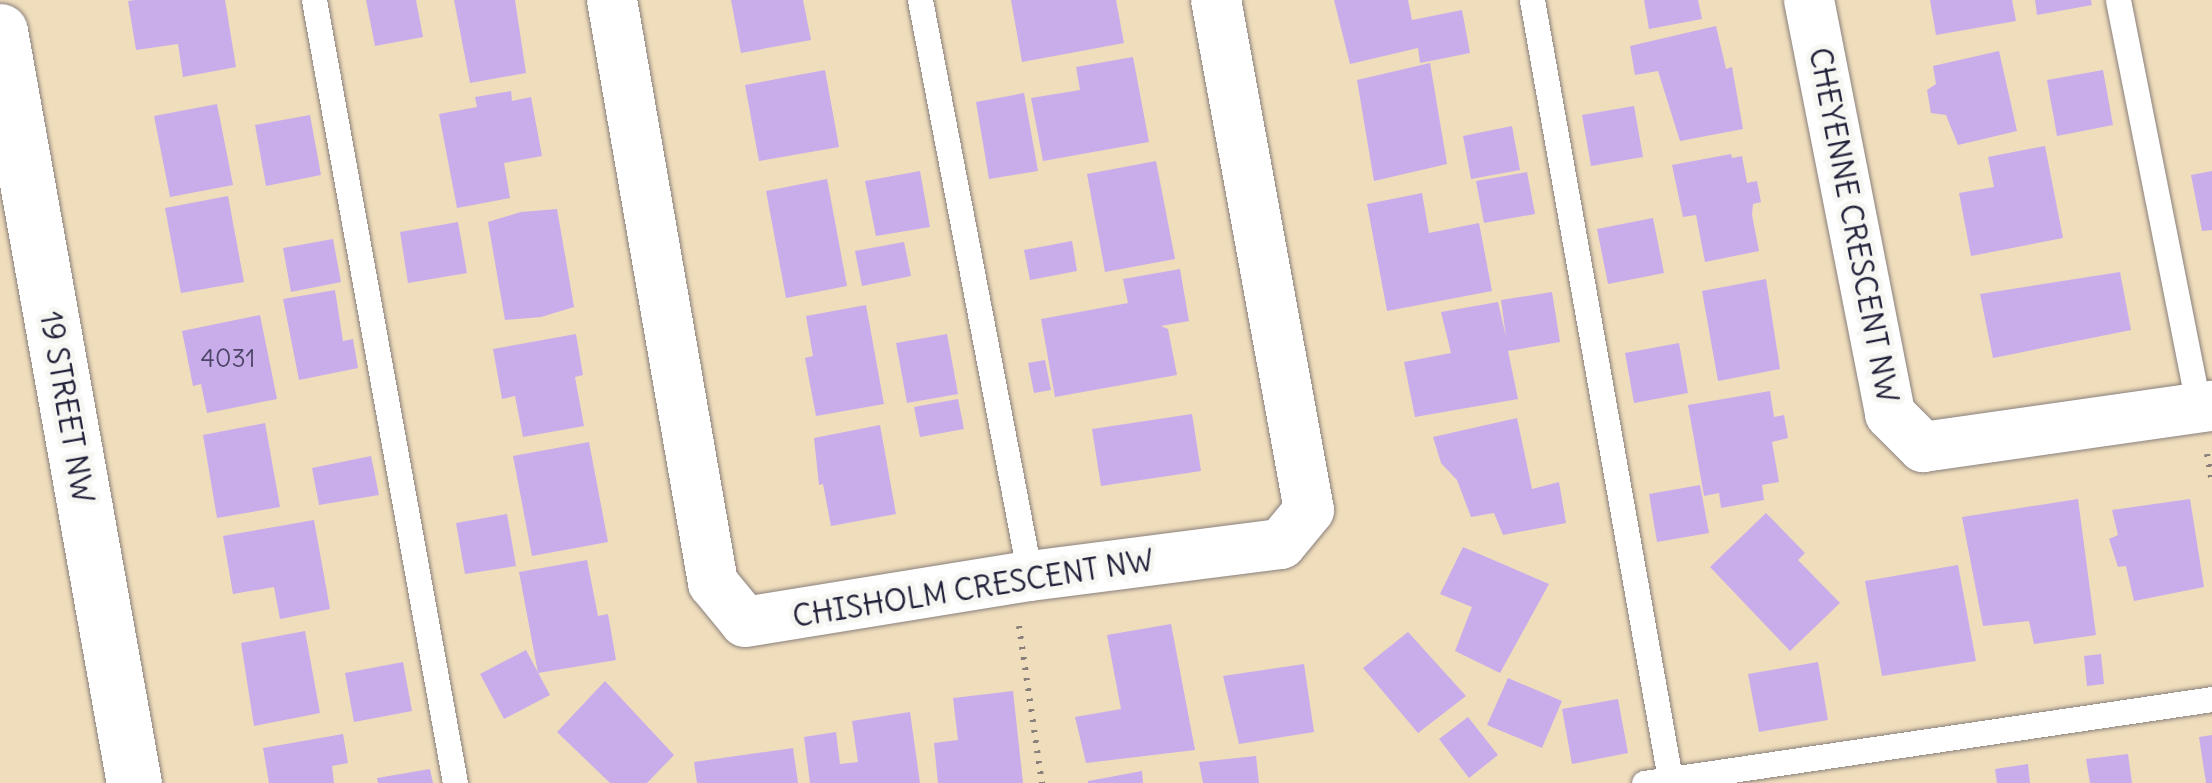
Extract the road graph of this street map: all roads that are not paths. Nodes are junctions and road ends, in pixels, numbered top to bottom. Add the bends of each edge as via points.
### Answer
1 (314, 0) edge
2 (612, 0) edge
3 (920, 0) edge
4 (1216, 0) edge
5 (1532, 0) edge
6 (1809, 0) edge
7 (2118, 0) edge
8 (0, 31) edge
9 (2206, 407) edge
10 (1030, 576) junction
11 (2212, 699) edge
12 (1670, 779) junction
13 (134, 783) edge
14 (455, 783) edge
15 (1644, 783) edge

1 - 14 lane
2 - 10 street, CHISHOLM CRESCENT NW via 712,583 745,622
3 - 10 lane
4 - 10 street, CHISHOLM CRESCENT NW via 1309,510 1280,544
5 - 12 lane
6 - 9 street, CHEYENNE CRESCENT NW via 1890,414 1923,447
7 - 9 lane
8 - 13 street, 19 STREET NW
11 - 12 lane
12 - 15 lane

